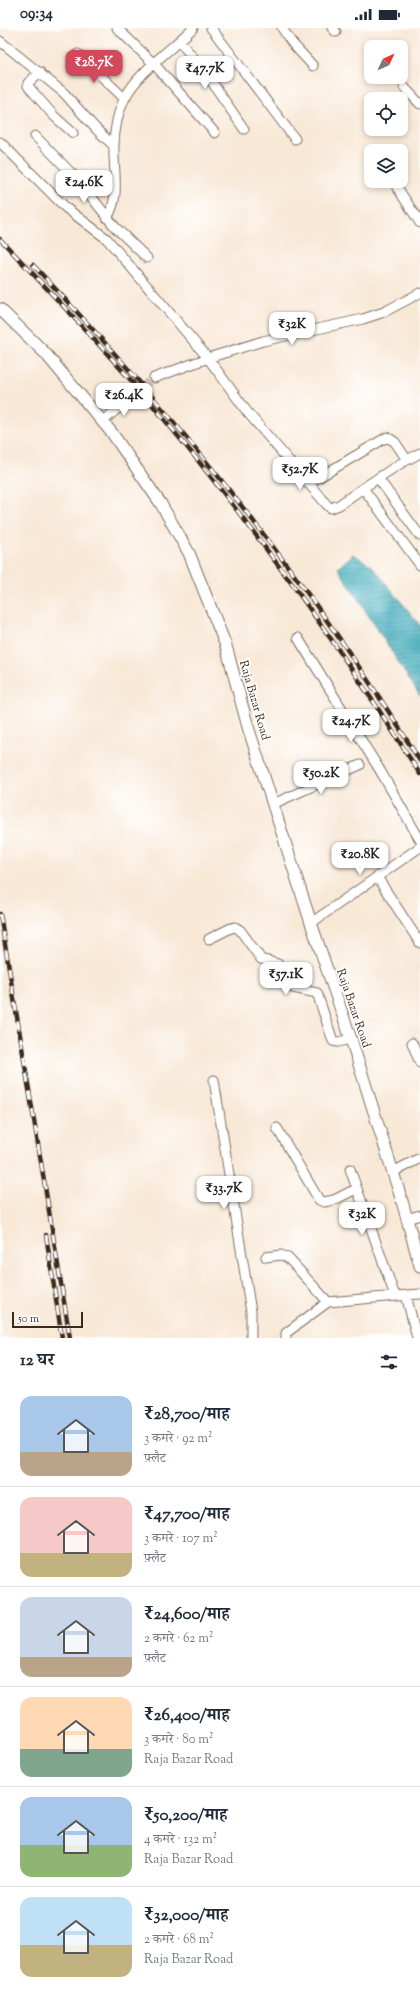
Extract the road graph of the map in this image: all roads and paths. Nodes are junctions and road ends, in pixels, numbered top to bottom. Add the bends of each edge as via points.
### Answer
1 (117, 28) edge
2 (193, 28) edge
3 (211, 28) edge
4 (282, 28) edge
5 (179, 41) junction
6 (0, 42) edge
7 (78, 54) dead end
8 (154, 64) junction
9 (313, 66) dead end
10 (40, 72) junction
11 (404, 87) dead end
12 (124, 98) junction
13 (420, 104) edge
14 (244, 129) dead end
15 (73, 133) dead end
16 (215, 133) dead end
17 (35, 136) dead end
18 (295, 139) dead end
19 (0, 142) edge
20 (114, 146) junction
21 (398, 188) edge
22 (107, 218) junction
23 (420, 223) edge
24 (118, 230) junction
25 (107, 239) junction
26 (147, 258) dead end
27 (420, 293) edge
28 (0, 309) edge
29 (208, 358) junction
30 (154, 378) tunnel mouth
31 (132, 396) tunnel mouth
32 (102, 422) junction
33 (420, 453) edge
34 (407, 460) junction
35 (378, 478) junction
36 (308, 484) junction
37 (363, 488) junction
38 (420, 536) edge
39 (420, 565) edge
40 (298, 638) dead end
41 (360, 765) dead end
42 (273, 804) junction
43 (420, 840) edge
44 (420, 847) edge
45 (376, 877) junction
46 (311, 923) junction
47 (209, 939) dead end
48 (420, 943) edge
49 (351, 1039) junction
50 (412, 1043) dead end
51 (420, 1063) edge
52 (214, 1080) dead end
53 (277, 1128) dead end
54 (420, 1158) edge
55 (350, 1169) dead end
56 (393, 1172) junction
57 (356, 1189) junction
58 (420, 1216) edge
59 (407, 1219) junction
60 (266, 1257) dead end
61 (420, 1266) edge
62 (420, 1294) edge
63 (406, 1295) junction
64 (395, 1296) junction
65 (328, 1302) junction
66 (284, 1336) edge
67 (251, 1338) edge
68 (416, 1338) edge

1 - 8 street
2 - 5 street
3 - 18 street
4 - 9 street
5 - 8 street
5 - 14 street via 203,69
6 - 10 street
7 - 12 street
8 - 12 street
8 - 16 street
10 - 15 street via 28,86
10 - 20 street via 64,93
11 - 13 street
12 - 20 street
17 - 22 street via 79,181
19 - 25 street via 66,208
20 - 22 street via 115,192 112,210
21 - 23 street
22 - 24 street
24 - 25 street
24 - 26 street
25 - 29 street
27 - 29 street via 384,312 363,319 263,341
28 - 32 street, Raja Bazar Road via 46,353
29 - 30 street
29 - 36 street via 248,413
31 - 32 street
32 - 42 street, Raja Bazar Road via 162,504 189,553 226,646 248,727
33 - 34 street
34 - 35 street
34 - 36 street via 395,442 387,437
35 - 37 street
35 - 38 street
36 - 37 street via 331,508
37 - 39 street
40 - 43 street
41 - 42 street
42 - 46 street, Raja Bazar Road
44 - 45 street
45 - 46 street
45 - 48 street
46 - 49 street, Raja Bazar Road
47 - 49 street via 231,928 240,930 261,959 278,964 289,985 317,993 333,1041
49 - 56 street, Raja Bazar Road
50 - 51 street
52 - 67 street via 251,1312
53 - 57 street via 319,1200 334,1200
54 - 56 street
55 - 57 street
56 - 59 street, Raja Bazar Road
57 - 64 street
58 - 59 street
59 - 61 street, Raja Bazar Road
60 - 65 street via 281,1254 288,1258
62 - 63 street
63 - 64 street
63 - 68 street
64 - 65 street
65 - 66 street

